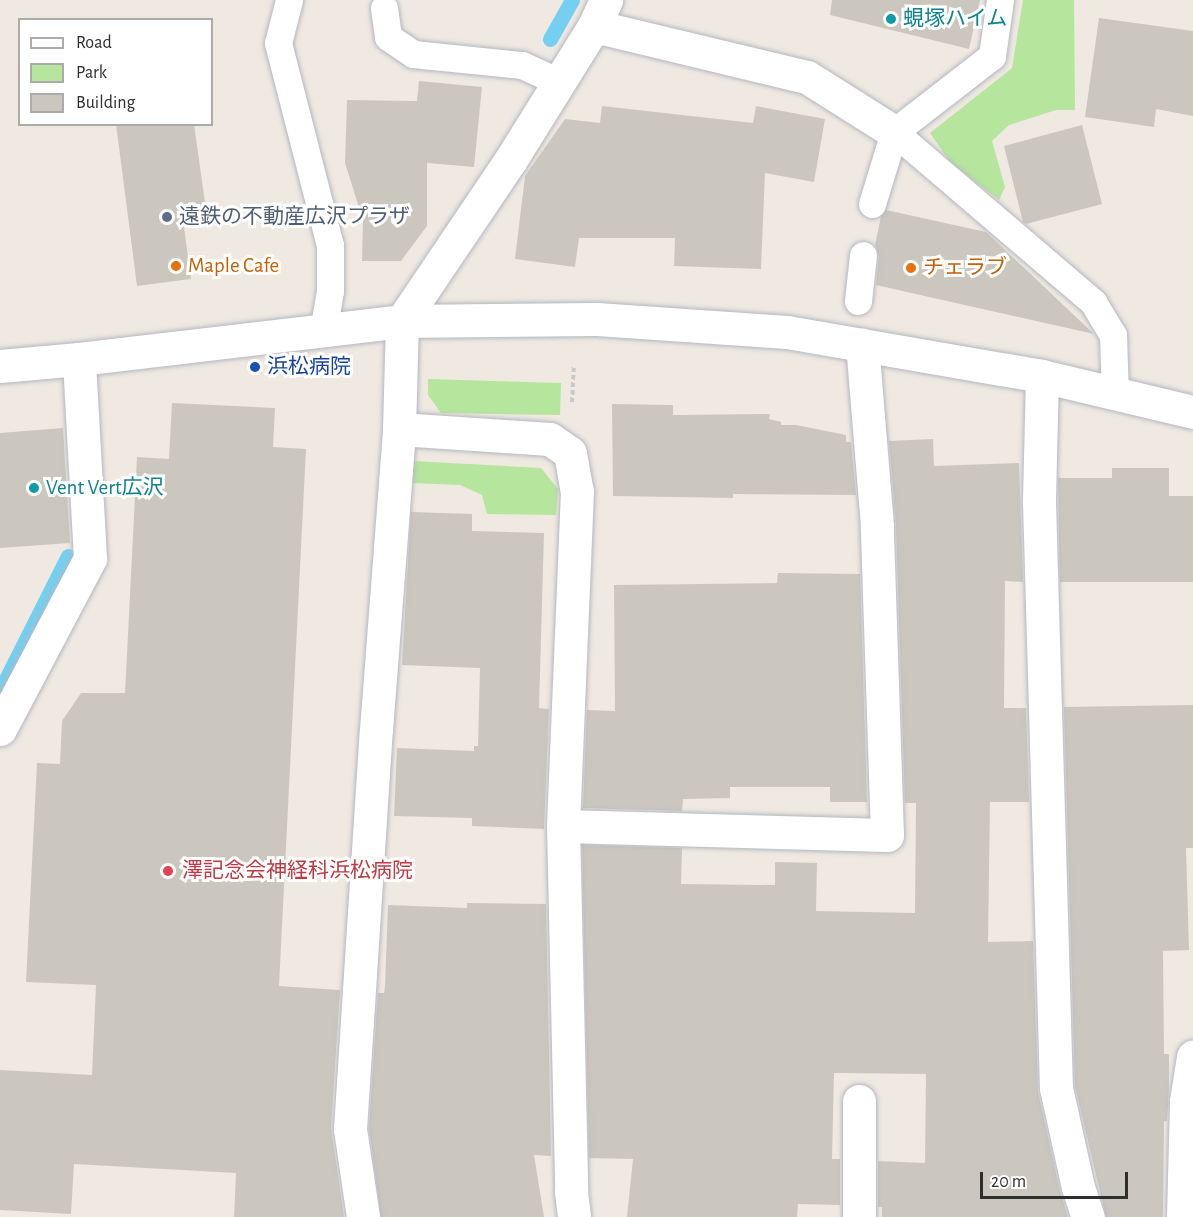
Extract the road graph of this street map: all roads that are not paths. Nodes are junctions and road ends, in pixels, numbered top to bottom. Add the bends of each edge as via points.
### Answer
1 (289, 0) edge
2 (999, 0) edge
3 (384, 8) dead end
4 (600, 13) edge
5 (559, 82) junction
6 (894, 132) junction
7 (872, 204) dead end
8 (863, 255) dead end
9 (858, 301) dead end
10 (402, 321) junction
11 (323, 331) junction
12 (862, 345) junction
13 (79, 359) junction
14 (0, 366) edge
15 (1042, 376) junction
16 (1115, 396) junction
17 (1193, 412) edge
18 (399, 429) junction
19 (0, 729) edge
20 (563, 826) junction
21 (1193, 1057) edge
22 (859, 1101) dead end
23 (363, 1217) edge
24 (574, 1217) edge
25 (859, 1217) edge
26 (1088, 1217) edge
27 (1183, 1217) edge

1 - 11 lane via 278,43 330,245 330,291
2 - 6 lane via 992,56
3 - 5 lane via 388,37 412,54 522,65
4 - 5 street
4 - 6 street via 807,77
5 - 10 street
6 - 7 lane
6 - 16 lane via 1093,302 1113,335
8 - 9 lane
10 - 11 street
10 - 12 street via 597,319 787,332
10 - 18 street
11 - 13 street
12 - 15 street
12 - 20 street via 877,526 887,835
13 - 14 street
13 - 19 street via 90,558
15 - 16 street
15 - 26 street via 1039,502 1056,1088
16 - 17 street
18 - 20 street via 550,439 570,453 577,490
18 - 23 street via 350,1129
20 - 24 street via 565,1019
21 - 27 street via 1186,1101
22 - 25 street

